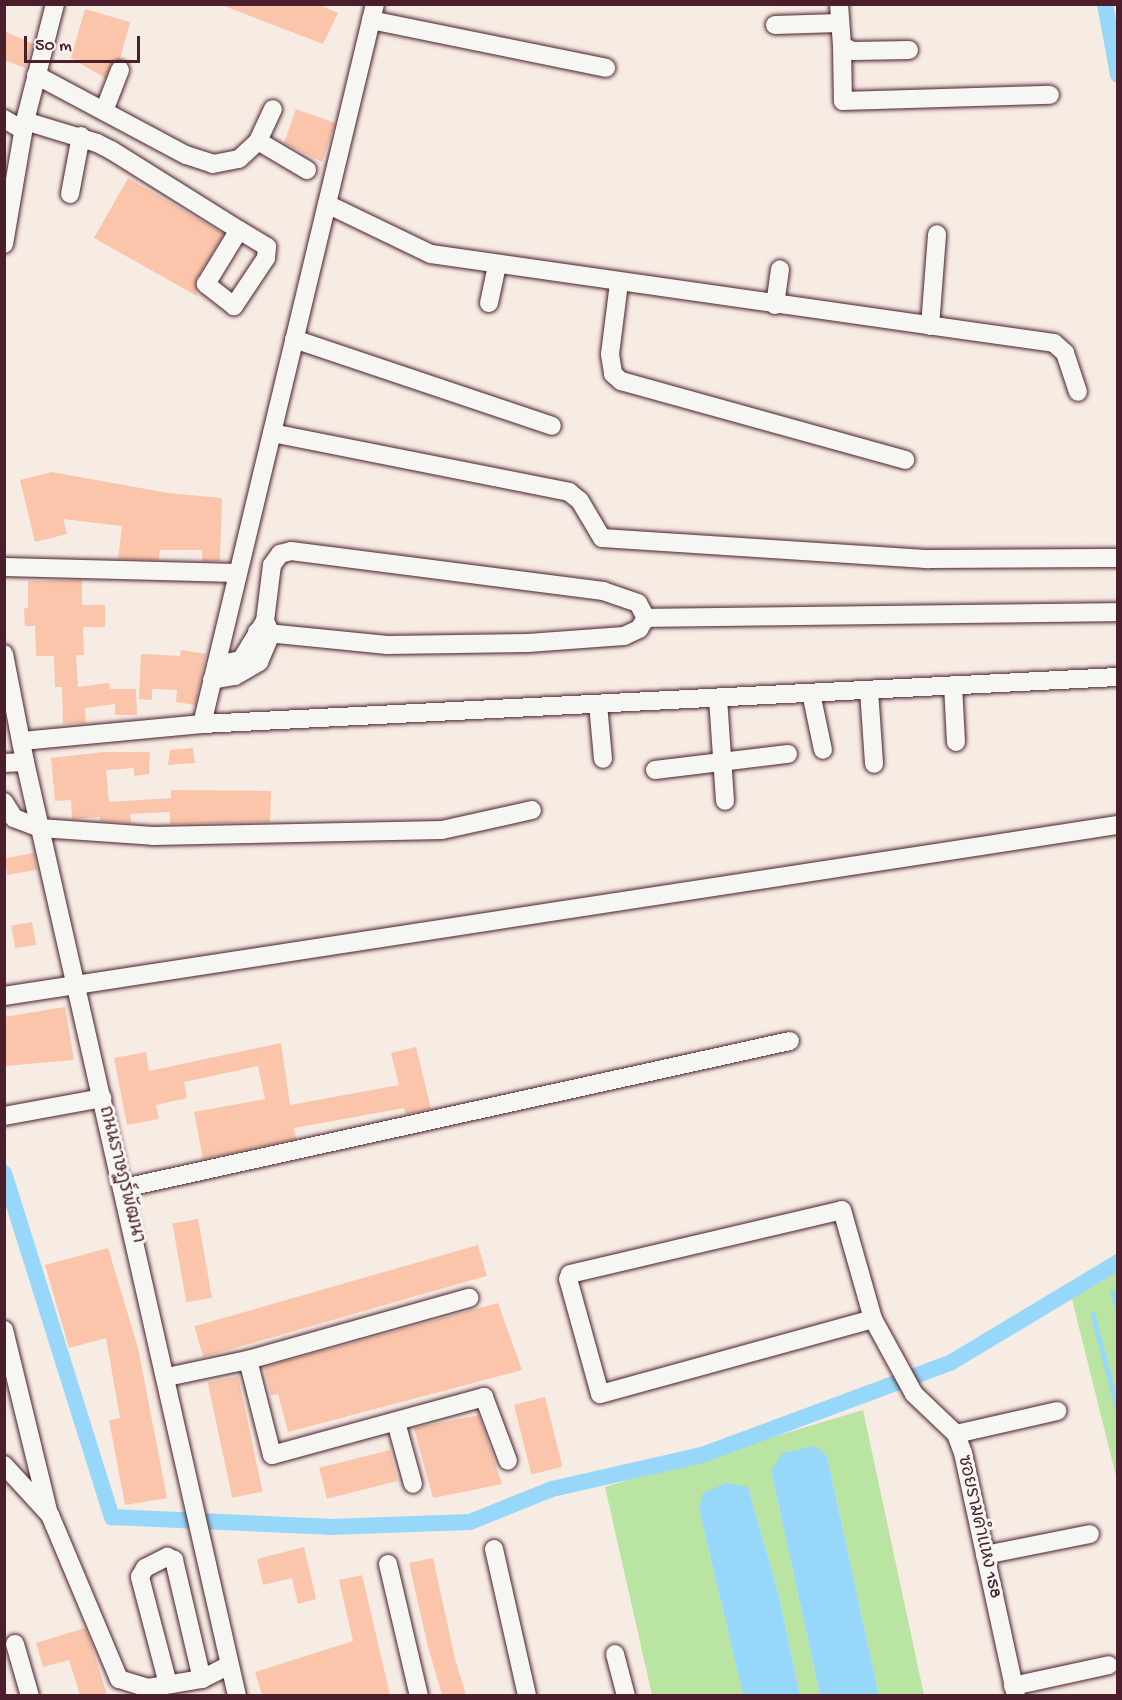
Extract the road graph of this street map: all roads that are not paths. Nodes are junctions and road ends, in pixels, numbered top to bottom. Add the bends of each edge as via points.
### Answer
1 (839, 4) edge
2 (51, 6) edge
3 (373, 12) edge
4 (839, 23) junction
5 (775, 25) dead end
6 (842, 46) junction
7 (909, 50) dead end
8 (606, 68) dead end
9 (120, 70) dead end
10 (36, 75) junction
11 (1050, 95) dead end
12 (273, 110) dead end
13 (104, 111) junction
14 (4, 119) edge
15 (24, 125) junction
16 (81, 136) junction
17 (258, 141) junction
18 (306, 170) dead end
19 (8, 190) edge
20 (70, 194) dead end
21 (327, 204) junction
22 (239, 230) dead end
23 (937, 234) dead end
24 (4, 244) edge
25 (497, 264) junction
26 (780, 269) dead end
27 (619, 283) junction
28 (489, 303) dead end
29 (775, 305) junction
30 (930, 326) junction
31 (294, 339) junction
32 (1078, 392) dead end
33 (552, 426) dead end
34 (272, 433) junction
35 (905, 460) dead end
36 (1118, 558) edge
37 (4, 567) edge
38 (238, 573) junction
39 (1118, 612) edge
40 (646, 618) junction
41 (264, 629) junction
42 (4, 654) edge
43 (214, 673) junction
44 (1118, 677) edge
45 (953, 685) junction
46 (869, 690) junction
47 (811, 693) junction
48 (718, 698) junction
49 (597, 704) junction
50 (202, 724) junction
51 (16, 737) edge
52 (956, 742) dead end
53 (823, 750) dead end
54 (788, 754) dead end
55 (603, 759) dead end
56 (722, 761) junction
57 (24, 762) junction
58 (4, 764) edge
59 (874, 764) dead end
60 (655, 770) dead end
61 (725, 801) dead end
62 (4, 802) edge
63 (532, 810) dead end
64 (1118, 825) edge
65 (40, 828) junction
66 (77, 987) junction
67 (4, 996) edge
68 (790, 1041) dead end
69 (102, 1098) junction
70 (9, 1112) edge
71 (124, 1188) junction
72 (469, 1298) dead end
73 (873, 1319) junction
74 (5, 1327) edge
75 (248, 1360) junction
76 (167, 1377) junction
77 (1058, 1411) dead end
78 (396, 1422) junction
79 (956, 1434) junction
80 (508, 1461) dead end
81 (4, 1465) edge
82 (413, 1484) dead end
83 (50, 1515) junction
84 (1090, 1534) dead end
85 (494, 1549) dead end
86 (985, 1555) junction
87 (387, 1564) dead end
88 (15, 1644) dead end
89 (615, 1654) dead end
90 (229, 1665) junction
91 (1109, 1665) dead end
92 (202, 1679) junction
93 (168, 1684) junction
94 (1014, 1691) edge
95 (30, 1695) edge
96 (237, 1695) edge
97 (418, 1695) edge
98 (527, 1695) edge
99 (626, 1695) edge

1 - 4 street
2 - 10 street
3 - 8 street
3 - 21 street
4 - 5 street
4 - 6 street
6 - 7 street
6 - 11 street via 843,101
9 - 13 street
10 - 13 street
10 - 15 street
12 - 17 street
13 - 17 street via 186,155 213,164 239,159
14 - 15 street
15 - 16 street
15 - 19 street
16 - 20 street
16 - 22 street
17 - 18 street
19 - 24 street
21 - 25 street via 431,254
21 - 31 street
23 - 30 street
25 - 27 street
25 - 28 street
26 - 29 street
27 - 29 street
27 - 35 street via 610,354 613,374 621,381
29 - 30 street
30 - 32 street via 1054,343 1065,353
31 - 33 street
31 - 34 street
34 - 36 street via 568,492 580,501 602,538 929,559
34 - 38 street
37 - 38 street
38 - 43 street
39 - 40 street
40 - 41 street via 639,629 624,636 430,646
40 - 41 street via 638,603 603,591 291,551 280,554 272,565
41 - 43 street via 259,662 249,670
42 - 51 street, ถนนราษฏร์พัฒนา
43 - 50 street
44 - 45 street
45 - 46 street
45 - 52 street
46 - 47 street
46 - 59 street
47 - 48 street
47 - 53 street
48 - 49 street
48 - 56 street
49 - 50 street
49 - 55 street
50 - 51 street
51 - 57 street, ถนนราษฏร์พัฒนา
54 - 56 street
56 - 60 street
56 - 61 street
57 - 58 street
57 - 65 street, ถนนราษฏร์พัฒนา
62 - 65 street via 14,818
63 - 65 street via 435,830 153,836
64 - 66 street
65 - 66 street, ถนนราษฏร์พัฒนา
66 - 67 street
66 - 69 street, ถนนราษฏร์พัฒนา
68 - 71 street
69 - 70 street
69 - 71 street, ถนนราษฏร์พัฒนา
71 - 76 street, ถนนราษฏร์พัฒนา
72 - 75 street
73 - 73 street, ซอยรามคำแหง 158 via 604,1394 597,1392 567,1280 570,1274 842,1210
73 - 79 street, ซอยรามคำแหง 158 via 914,1394
74 - 83 street
75 - 76 street
75 - 78 street via 272,1455
76 - 90 street, ถนนราษฏร์พัฒนา
77 - 79 street
78 - 80 street via 487,1397
78 - 82 street
79 - 86 street, ซอยรามคำแหง 158
81 - 83 street
83 - 93 street via 114,1672 128,1683
84 - 86 street
85 - 98 street
86 - 94 street, ซอยรามคำแหง 158
87 - 97 street
88 - 95 street
89 - 99 street
90 - 92 street
90 - 96 street, ถนนราษฏร์พัฒนา
91 - 94 street
92 - 93 street
92 - 93 street via 174,1560 167,1557 145,1568 140,1577

